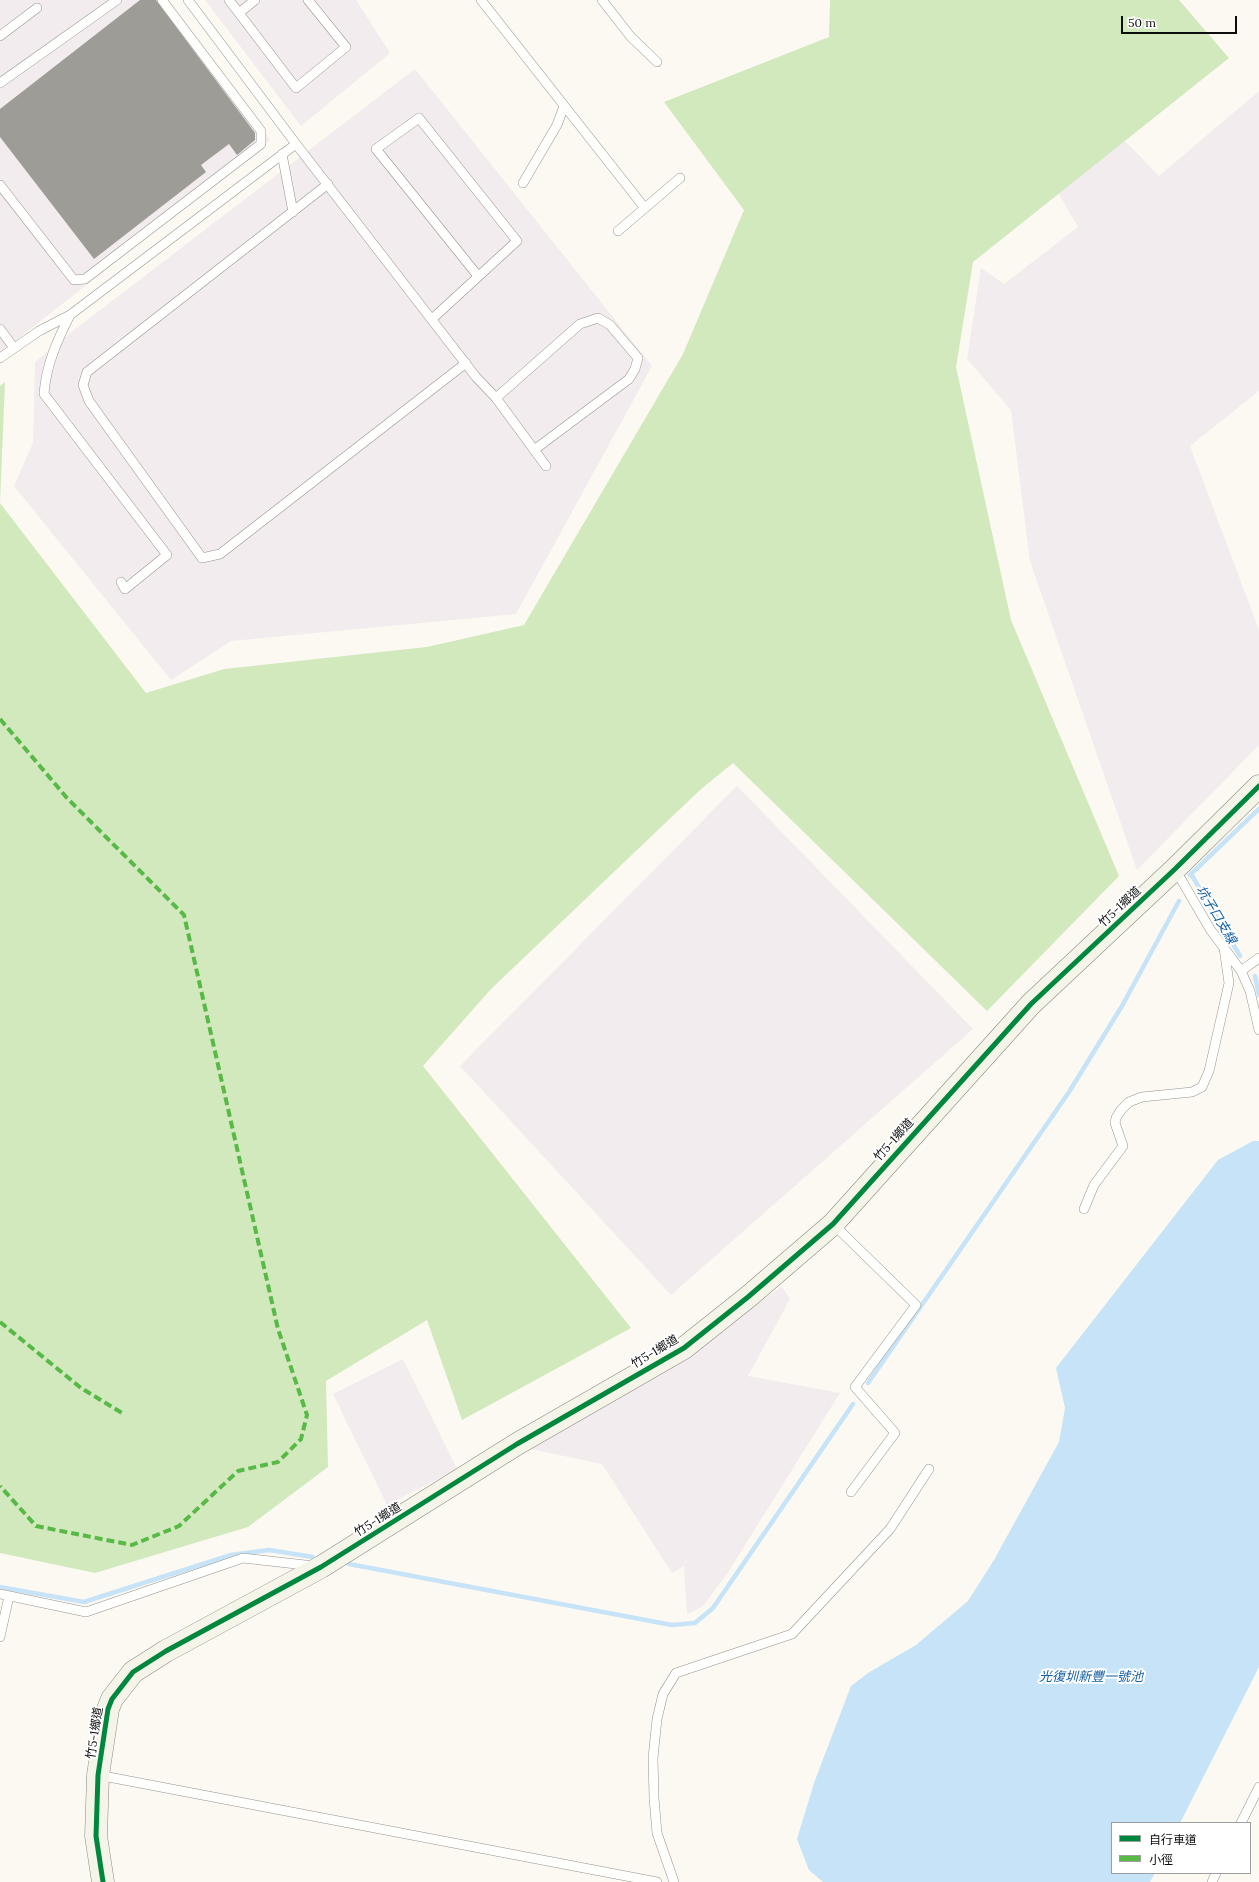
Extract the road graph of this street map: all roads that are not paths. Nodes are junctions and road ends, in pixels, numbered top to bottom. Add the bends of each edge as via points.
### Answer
1 (117, 0) edge
2 (162, 0) edge
3 (188, 0) edge
4 (229, 0) edge
5 (255, 0) edge
6 (308, 0) edge
7 (602, 0) edge
8 (483, 1) edge
9 (38, 8) dead end
10 (239, 13) junction
11 (0, 36) edge
12 (657, 62) dead end
13 (0, 83) edge
14 (564, 106) junction
15 (296, 144) junction
16 (282, 154) junction
17 (680, 178) dead end
18 (523, 183) dead end
19 (328, 184) junction
20 (0, 185) edge
21 (644, 207) junction
22 (293, 212) junction
23 (618, 231) dead end
24 (478, 276) junction
25 (70, 316) junction
26 (432, 319) junction
27 (0, 329) edge
28 (14, 348) junction
29 (0, 358) edge
30 (466, 364) junction
31 (496, 398) junction
32 (534, 450) junction
33 (546, 466) dead end
34 (121, 582) dead end
35 (1259, 786) edge
36 (1175, 869) junction
37 (1224, 948) junction
38 (1259, 958) edge
39 (1241, 971) junction
40 (1259, 1030) edge
41 (1084, 1209) dead end
42 (833, 1224) junction
43 (929, 1469) dead end
44 (851, 1492) dead end
45 (321, 1567) junction
46 (4, 1595) edge
47 (0, 1637) edge
48 (98, 1775) junction
49 (1259, 1787) edge
50 (1242, 1822) edge
51 (103, 1882) edge
52 (657, 1882) edge
53 (674, 1882) edge

1 - 13 lane
2 - 20 lane via 261,131 261,144 85,279 74,280
3 - 15 lane
4 - 10 lane
5 - 10 lane
6 - 10 lane via 346,47 296,88
7 - 12 lane via 631,37
8 - 14 lane
9 - 11 lane
14 - 18 lane via 557,125
14 - 21 lane
15 - 16 lane
15 - 19 lane
16 - 22 lane
16 - 25 lane
17 - 21 lane
19 - 22 lane
19 - 26 lane
21 - 23 lane
22 - 30 lane via 87,372 83,385 89,401 202,558 220,554
24 - 24 lane via 518,241 418,118 376,149
24 - 26 lane
25 - 28 lane via 39,331
25 - 34 lane via 53,350 44,394 167,555 124,589
26 - 30 lane
27 - 28 lane
28 - 29 lane
30 - 31 lane
31 - 32 lane
31 - 32 lane via 580,324 598,318 610,325 638,358 629,379
32 - 33 lane
35 - 36 street, 竹5-1鄉道
36 - 37 lane
36 - 42 street, 竹5-1鄉道 via 1031,1004
37 - 39 lane
37 - 41 lane via 1229,984 1209,1071 1202,1087 1192,1092 1142,1097 1130,1102 1121,1110 1115,1123 1123,1146 1094,1185
38 - 39 lane
39 - 40 lane via 1250,991
42 - 44 lane via 916,1306 855,1387 894,1433
42 - 45 street, 竹5-1鄉道 via 684,1348 517,1444
43 - 53 lane via 890,1529 792,1634 676,1674 663,1694 657,1719 653,1758 654,1798 657,1833
45 - 46 lane via 243,1558 86,1612
45 - 48 street, 竹5-1鄉道 via 166,1651 134,1672 112,1698 108,1709
46 - 47 lane
48 - 51 street, 竹5-1鄉道 via 96,1836
48 - 52 lane
49 - 50 lane

